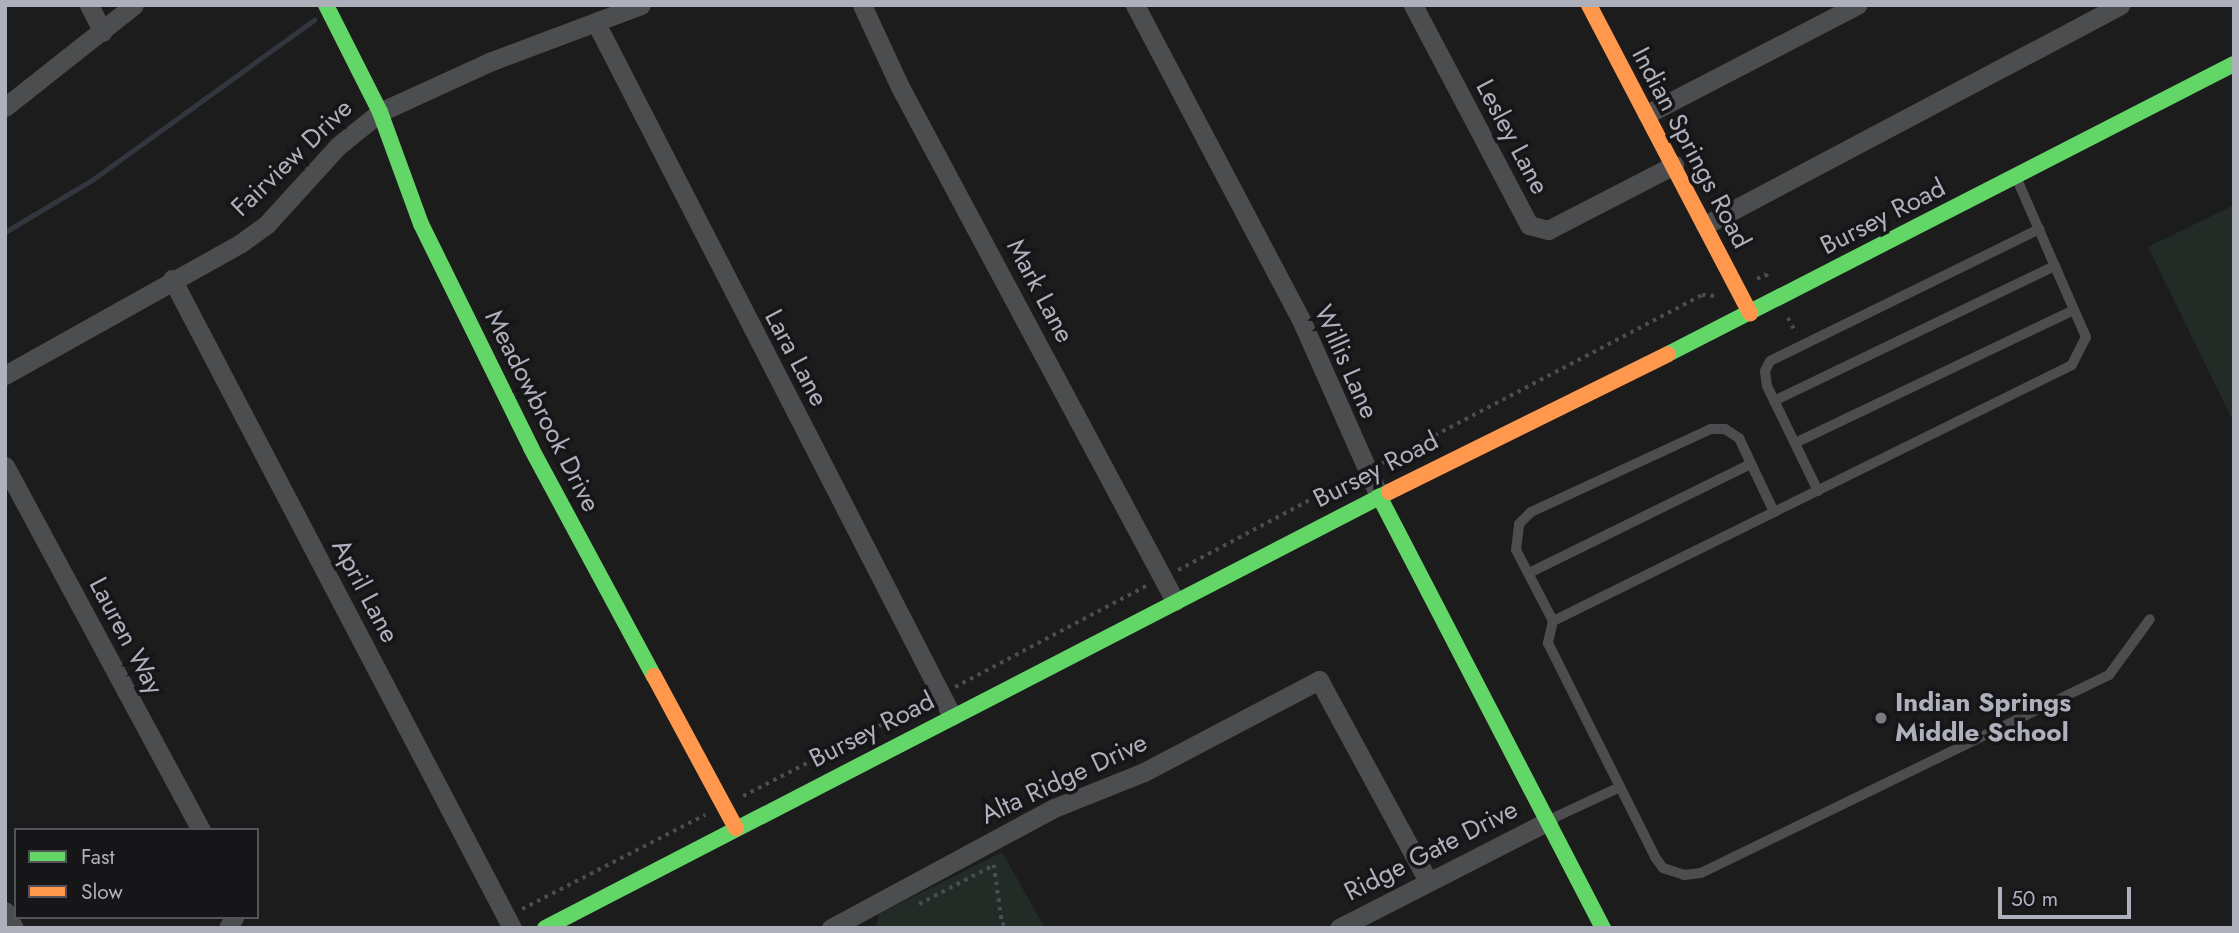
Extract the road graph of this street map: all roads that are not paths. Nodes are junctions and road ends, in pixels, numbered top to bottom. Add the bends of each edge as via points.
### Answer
1 (89, 5) edge
2 (134, 5) edge
3 (326, 5) edge
4 (642, 5) edge
5 (862, 5) edge
6 (1135, 5) edge
7 (1413, 5) edge
8 (1589, 5) edge
9 (1857, 5) edge
10 (2120, 5) edge
11 (596, 23) junction
12 (103, 32) junction
13 (2234, 64) edge
14 (5, 107) edge
15 (380, 112) junction
16 (1647, 114) junction
17 (1674, 165) junction
18 (2016, 176) junction
19 (1705, 225) junction
20 (2039, 229) junction
21 (2056, 267) junction
22 (172, 279) junction
23 (2074, 310) junction
24 (1750, 313) junction
25 (5, 375) edge
26 (1774, 401) junction
27 (1795, 443) junction
28 (1751, 464) junction
29 (5, 467) edge
30 (1818, 491) junction
31 (1379, 496) junction
32 (1774, 512) junction
33 (1529, 573) junction
34 (1175, 601) junction
35 (2150, 619) dead end
36 (1553, 621) junction
37 (952, 716) junction
38 (1620, 787) junction
39 (1548, 821) junction
40 (200, 828) edge
41 (736, 828) junction
42 (1427, 879) junction
43 (5, 911) edge
44 (856, 922) edge
45 (14, 928) edge
46 (512, 928) edge
47 (545, 928) edge
48 (831, 928) edge
49 (1339, 928) edge
50 (1603, 928) edge

1 - 12 street
2 - 12 street
3 - 15 street, Meadowbrook Drive
4 - 11 street, Fairview Drive
5 - 34 street, Mark Lane via 900,87
6 - 31 street, Willis Lane via 1302,322
7 - 17 street, Lesley Lane via 1529,225 1548,230
8 - 16 street, Indian Springs Road
9 - 16 street
10 - 19 street
11 - 15 street, Fairview Drive via 489,62
11 - 37 street, Lara Lane
12 - 14 street
13 - 18 street, Bursey Road
15 - 22 street, Fairview Drive via 338,146 267,223 241,243
15 - 41 street, Meadowbrook Drive via 421,224 531,448
16 - 17 street, Indian Springs Road
17 - 19 street, Indian Springs Road
18 - 20 lane
18 - 24 street, Bursey Road
19 - 24 street, Indian Springs Road
20 - 21 lane
20 - 26 lane via 1782,352 1765,371
21 - 23 lane
21 - 26 lane
22 - 25 street, Fairview Drive
22 - 46 street, April Lane
23 - 27 lane
23 - 30 lane via 2086,337 2072,365
24 - 31 street, Bursey Road
26 - 27 lane
27 - 30 lane
28 - 32 lane
28 - 33 lane
28 - 33 lane via 1739,438 1726,429 1711,429 1531,512 1515,537
29 - 40 street, Lauren Way
30 - 32 lane
31 - 34 street, Bursey Road
31 - 39 street, Willis Lane
32 - 36 lane
33 - 36 lane
34 - 37 street, Bursey Road
35 - 38 lane via 2109,675 1701,873 1684,876 1663,868
36 - 38 lane via 1548,643
37 - 41 street, Bursey Road
38 - 39 lane
39 - 42 street, Ridge Gate Drive
39 - 50 street, Willis Lane
41 - 47 street, Bursey Road
42 - 44 street, Alta Ridge Drive via 1319,680 1144,772 1054,808
42 - 49 street, Ridge Gate Drive
43 - 45 street
44 - 48 street, Alta Ridge Drive

